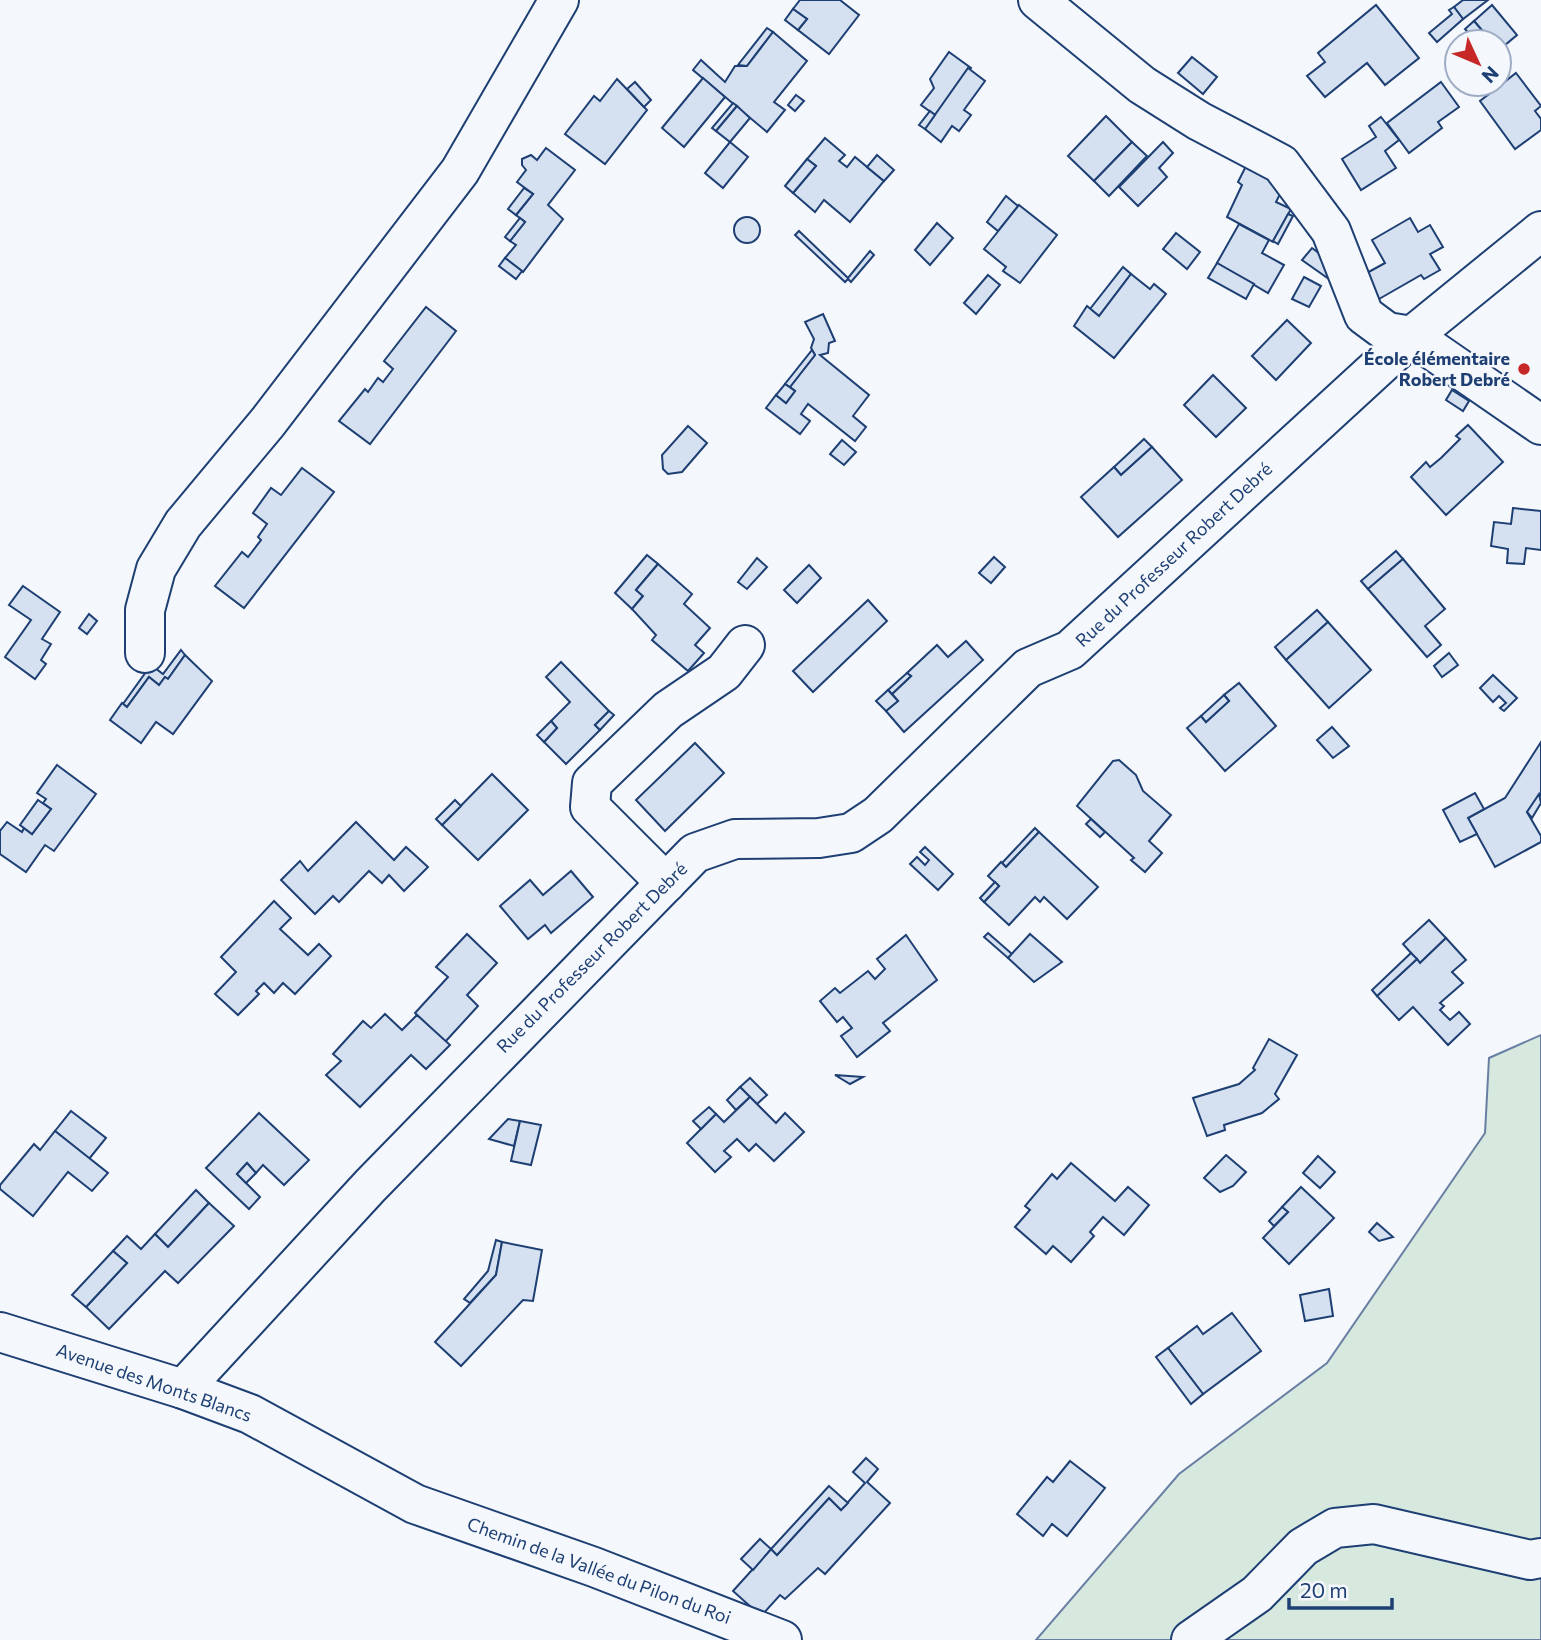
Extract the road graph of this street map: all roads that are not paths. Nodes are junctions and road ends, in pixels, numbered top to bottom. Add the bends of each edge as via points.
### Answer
1 (559, 0) edge
2 (1038, 0) edge
3 (1541, 231) edge
4 (1412, 336) junction
5 (1541, 425) edge
6 (745, 645) dead end
7 (145, 653) dead end
8 (666, 883) junction
9 (0, 1332) edge
10 (184, 1389) junction
11 (415, 1504) joint
12 (1541, 1558) edge
13 (782, 1640) edge
14 (1191, 1640) edge

1 - 7 street via 460,171 268,422 183,524 156,569 145,610
2 - 4 street via 1142,85 1281,164 1331,231 1364,315 1387,332
3 - 4 street, Rue du Professeur Robert Debré
4 - 5 street
4 - 8 street, Rue du Professeur Robert Debré via 1070,650 1028,668 878,815 851,834 735,839 695,853
6 - 8 street via 724,672 668,710 592,783 590,807
8 - 10 street, Rue du Professeur Robert Debré via 370,1185
9 - 10 street, Avenue des Monts Blancs
10 - 11 street, Avenue des Monts Blancs via 250,1414
11 - 13 street, Chemin de la Vallée du Pilon du Roi
12 - 14 street via 1530,1560 1374,1524 1335,1528 1303,1547 1257,1594

